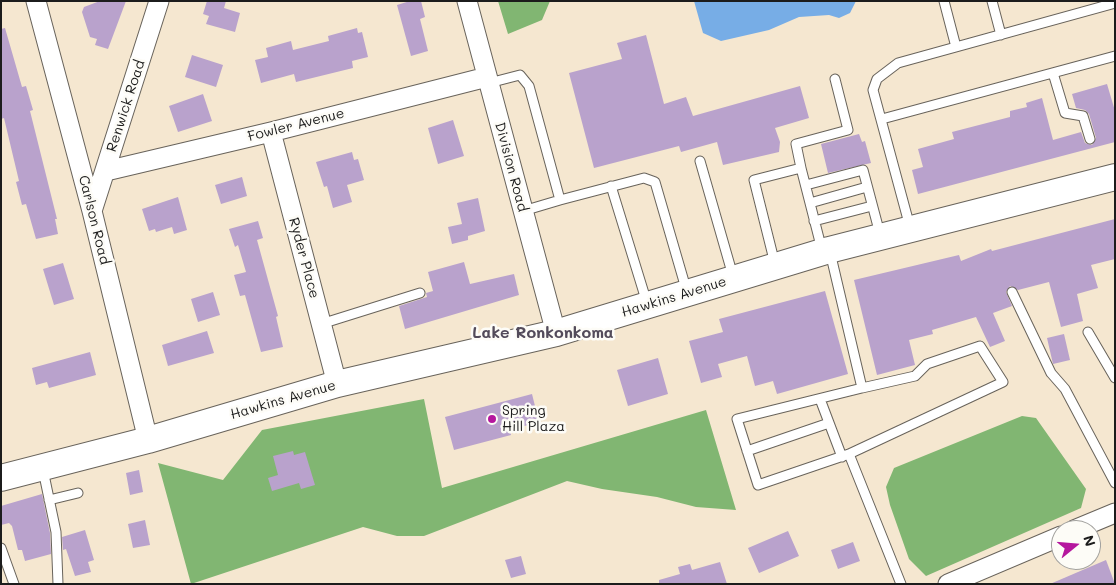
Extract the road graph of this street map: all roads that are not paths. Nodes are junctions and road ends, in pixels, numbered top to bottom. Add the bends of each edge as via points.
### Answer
1 (36, 1) edge
2 (159, 1) edge
3 (467, 1) edge
4 (944, 1) edge
5 (992, 1) edge
6 (1115, 3) edge
7 (1002, 34) junction
8 (956, 47) junction
9 (1115, 56) edge
10 (1053, 73) junction
11 (835, 79) dead end
12 (488, 80) junction
13 (882, 119) junction
14 (271, 132) junction
15 (1090, 139) dead end
16 (700, 161) dead end
17 (801, 168) junction
18 (106, 171) junction
19 (1115, 176) edge
20 (806, 185) junction
21 (611, 186) junction
22 (867, 187) junction
23 (560, 200) junction
24 (810, 203) junction
25 (872, 206) junction
26 (92, 211) junction
27 (523, 211) junction
28 (814, 221) junction
29 (911, 230) junction
30 (881, 237) junction
31 (826, 251) junction
32 (776, 266) junction
33 (734, 279) junction
34 (1012, 292) dead end
35 (420, 293) dead end
36 (687, 293) junction
37 (647, 305) junction
38 (321, 324) junction
39 (1088, 332) dead end
40 (556, 333) junction
41 (1115, 378) edge
42 (337, 384) junction
43 (862, 388) junction
44 (820, 399) junction
45 (829, 423) junction
46 (148, 440) junction
47 (748, 451) junction
48 (846, 455) junction
49 (42, 467) junction
50 (1, 478) edge
51 (1115, 484) edge
52 (78, 493) dead end
53 (49, 500) junction
54 (1115, 513) edge
55 (1098, 520) edge
56 (1051, 540) edge
57 (1, 548) edge
58 (14, 584) edge
59 (58, 584) edge
60 (901, 584) edge
61 (948, 584) edge

1 - 26 street, Carlson Road
2 - 18 street, Renwick Road
3 - 12 street, Division Road
4 - 8 lane
5 - 7 lane
6 - 7 lane
7 - 8 lane
8 - 13 lane via 898,63 876,79 873,90
9 - 10 lane
10 - 13 lane
10 - 15 lane via 1065,112 1083,116
11 - 17 lane via 848,130 796,144
12 - 14 street, Fowler Avenue
12 - 23 lane via 520,75 530,86
12 - 27 street, Division Road
13 - 29 lane
14 - 18 street, Fowler Avenue
14 - 38 street, Ryder Place
16 - 33 lane
17 - 20 lane
17 - 32 lane via 754,180
18 - 26 street, Renwick Road
19 - 29 street, Hawkins Avenue
20 - 22 lane via 863,170
20 - 24 lane
21 - 23 lane
21 - 36 lane via 644,178 655,182
21 - 37 lane
22 - 24 lane
22 - 25 lane
23 - 27 lane
24 - 28 lane
25 - 28 lane
25 - 30 lane
26 - 46 street, Carlson Road
27 - 40 street, Division Road
28 - 31 lane
29 - 30 street, Hawkins Avenue
30 - 31 street, Hawkins Avenue
31 - 32 street, Hawkins Avenue
31 - 43 lane
32 - 33 street, Hawkins Avenue
33 - 36 street, Hawkins Avenue
34 - 51 lane via 1051,373 1065,389
35 - 38 lane
36 - 37 street, Hawkins Avenue
37 - 40 street, Hawkins Avenue
38 - 42 street, Ryder Place
39 - 41 lane
40 - 42 street, Hawkins Avenue
42 - 46 street, Hawkins Avenue
43 - 44 lane
43 - 48 lane via 915,376 927,364 980,346 1003,382
44 - 45 lane
44 - 47 lane via 738,419
45 - 47 lane
45 - 48 lane
46 - 49 street, Hawkins Avenue
47 - 48 lane via 758,485
48 - 60 lane
49 - 50 street, Hawkins Avenue
49 - 53 lane
52 - 53 lane
53 - 59 lane via 56,532
54 - 55 street
56 - 61 street
57 - 58 lane

